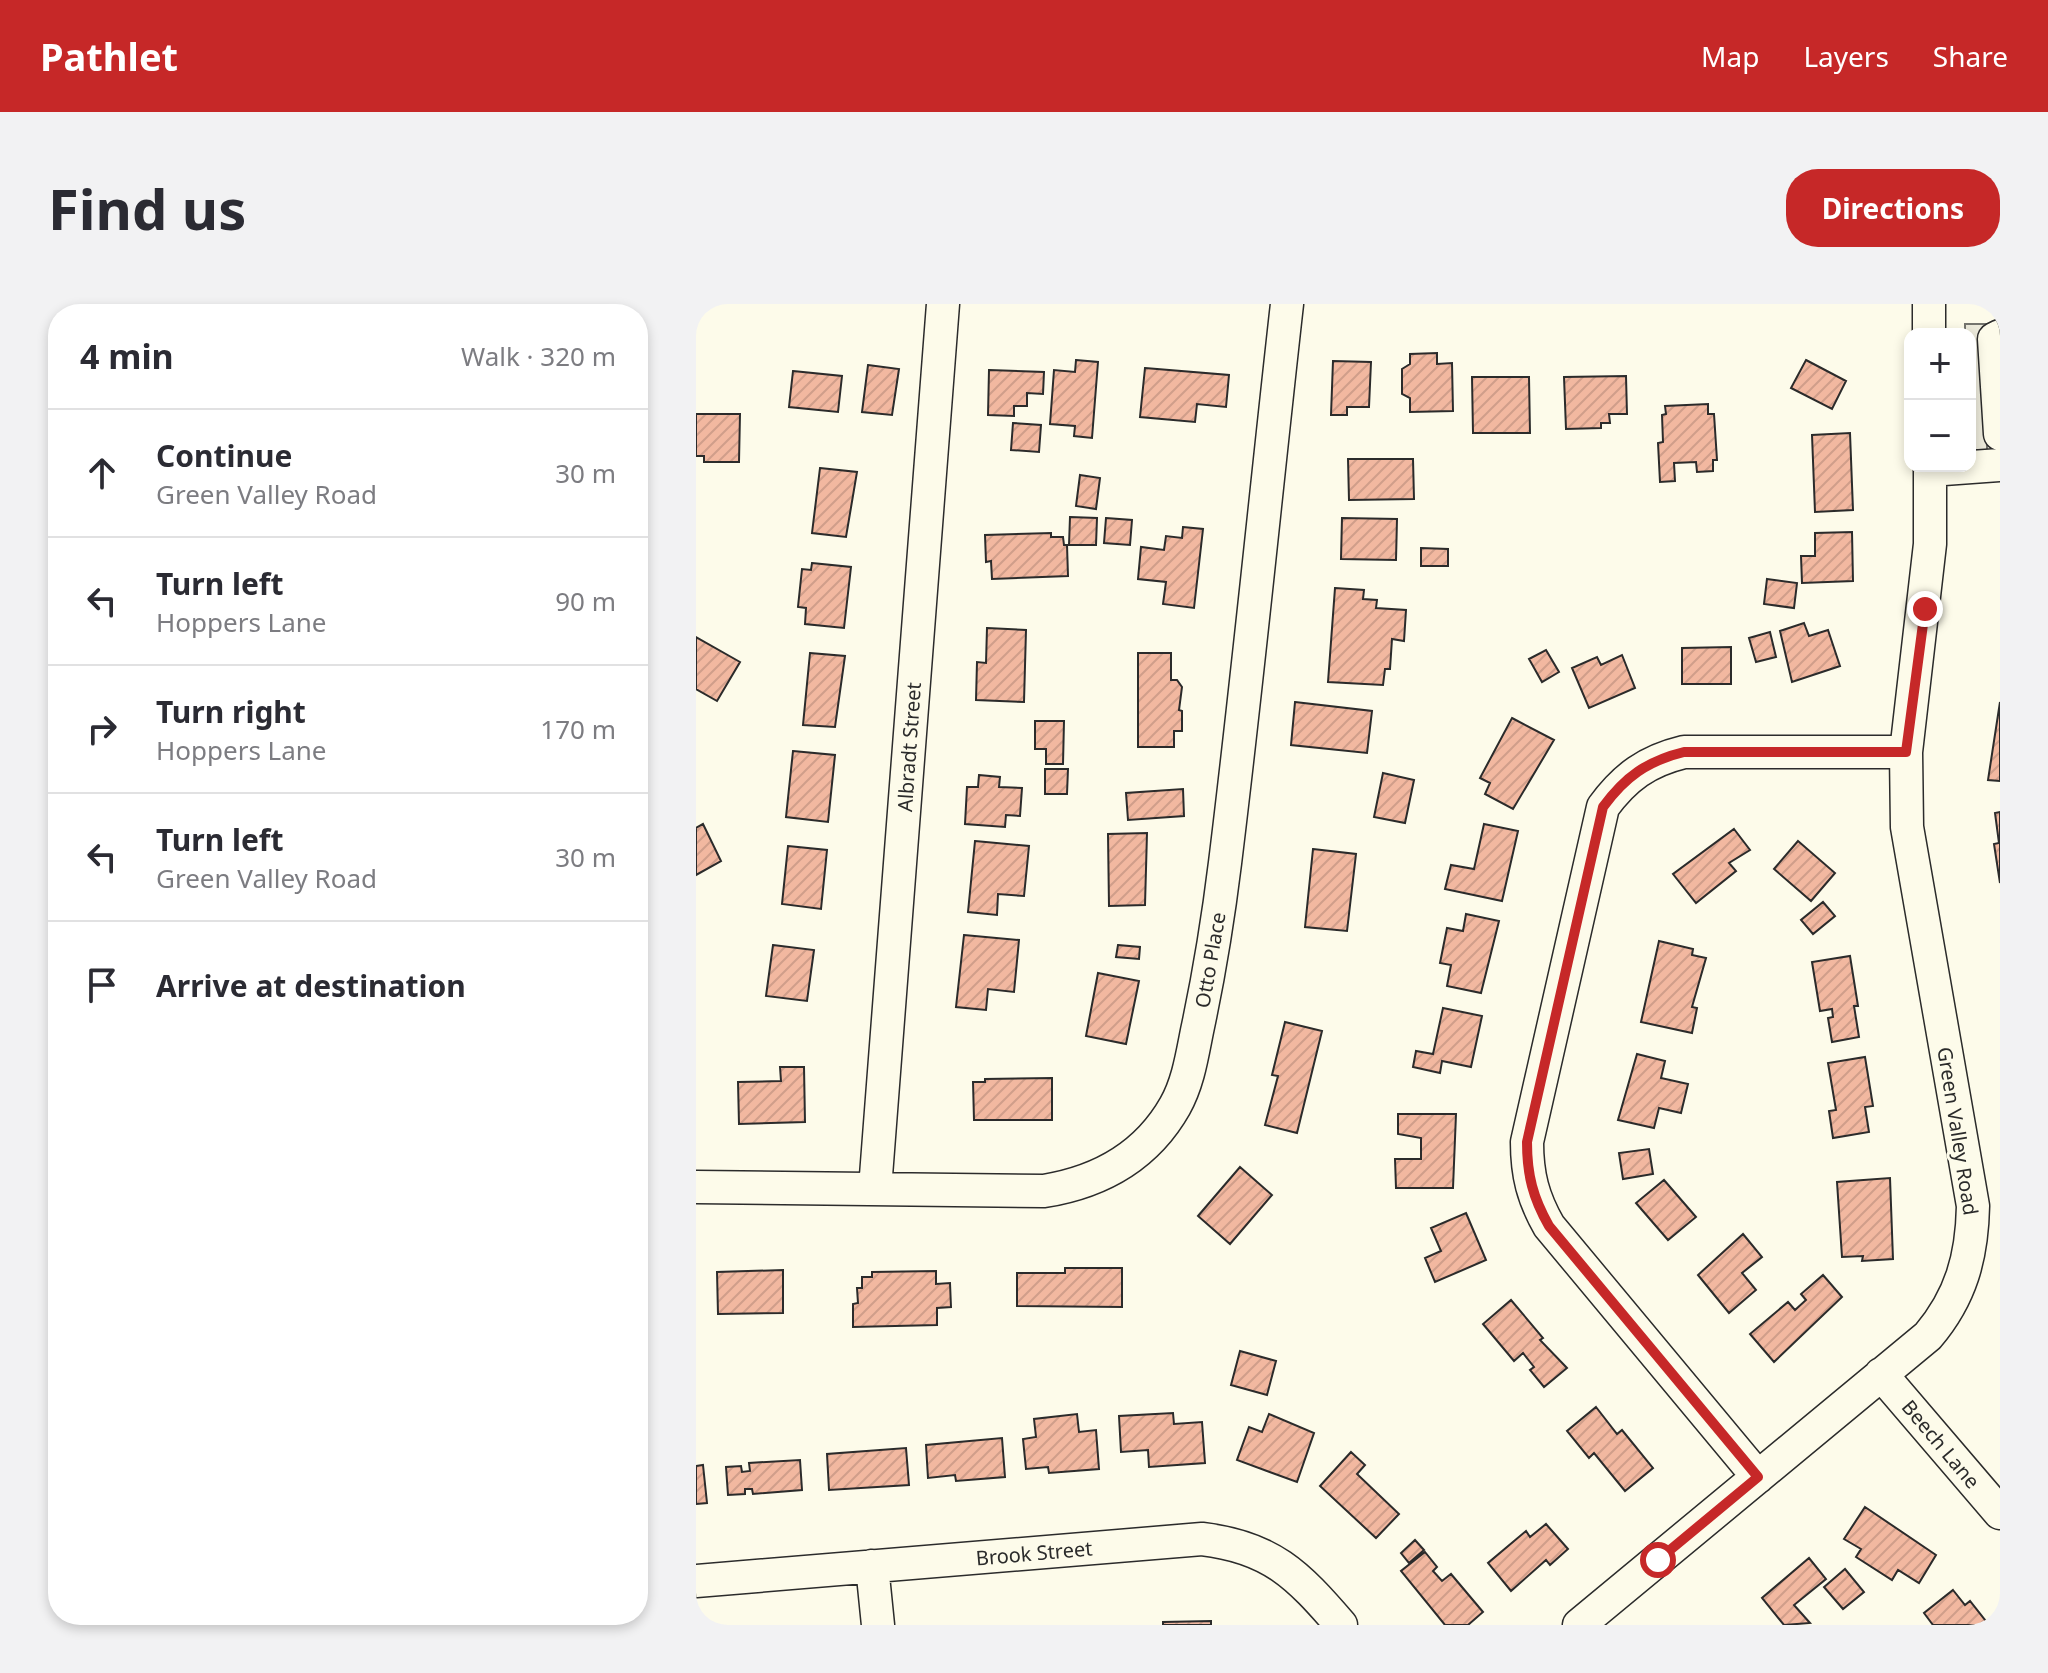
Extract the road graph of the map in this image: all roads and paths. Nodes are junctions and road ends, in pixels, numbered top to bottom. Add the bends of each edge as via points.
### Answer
1 (943, 304) edge
2 (1287, 304) edge
3 (1929, 304) edge
4 (1929, 328) edge
5 (1997, 338) edge
6 (2000, 434) edge
7 (2000, 465) edge
8 (1976, 466) edge
9 (1930, 472) edge
10 (1906, 752) junction
11 (696, 1187) edge
12 (875, 1189) junction
13 (1881, 1374) junction
14 (1758, 1477) junction
15 (2000, 1513) edge
16 (872, 1566) junction
17 (696, 1581) edge
18 (878, 1625) edge
19 (1341, 1625) edge
20 (1579, 1625) edge

1 - 12 street, Albradt Street
2 - 12 street, Otto Place via 1213,958 1187,1080 1176,1105 1133,1157 1074,1186 1044,1191
3 - 4 street
5 - 6 street
7 - 8 street
9 - 10 street, Green Valley Road via 1929,557
10 - 13 street, Green Valley Road via 1907,827 1973,1206 1972,1242 1948,1313
10 - 14 street via 1684,752 1648,764 1618,786 1603,807 1527,1142 1527,1173 1549,1226
11 - 12 street, Otto Place
13 - 14 street, Green Valley Road
13 - 15 street, Beech Lane
14 - 20 street, Green Valley Road
16 - 17 street, Brook Street
16 - 18 street
16 - 19 street, Brook Street via 1216,1541 1262,1553 1291,1570

